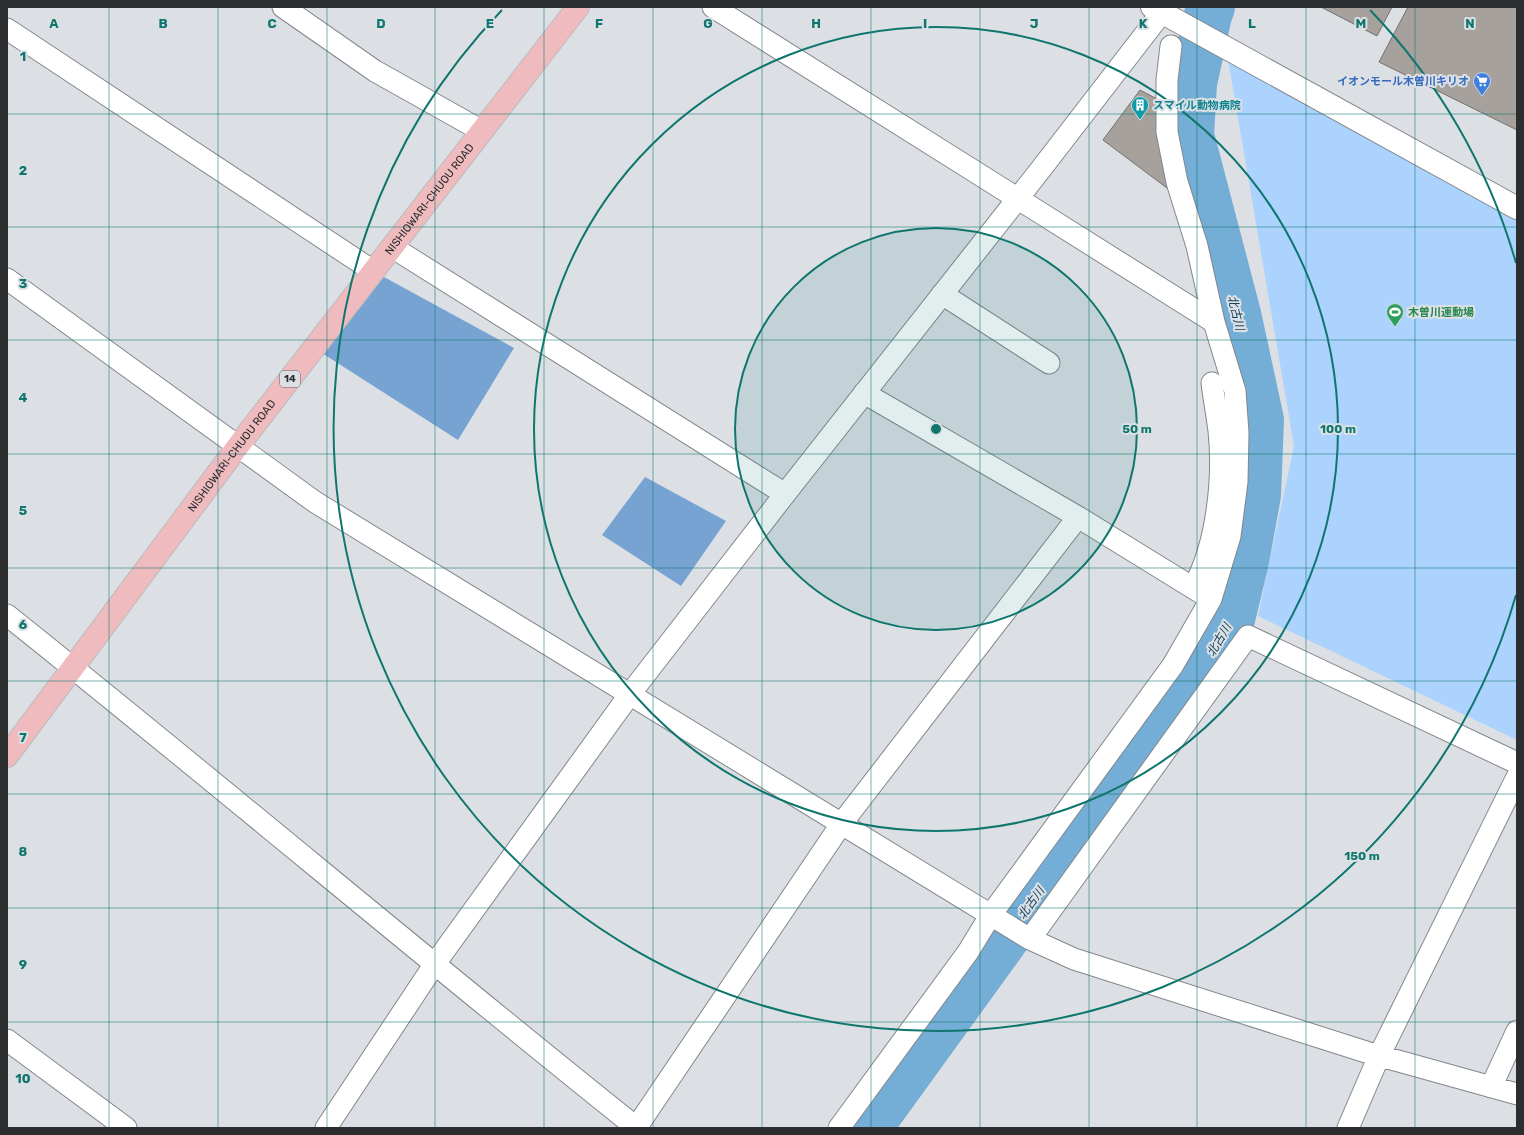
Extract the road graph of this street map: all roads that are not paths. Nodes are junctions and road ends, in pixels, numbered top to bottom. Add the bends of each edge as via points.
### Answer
1 (283, 7) edge
2 (578, 7) edge
3 (713, 7) edge
4 (1162, 10) edge
5 (7, 29) edge
6 (1171, 46) dead end
7 (482, 131) junction
8 (1018, 198) junction
9 (1517, 208) edge
10 (392, 247) junction
11 (373, 271) junction
12 (7, 279) edge
13 (942, 294) junction
14 (1214, 322) junction
15 (1049, 363) dead end
16 (1212, 383) dead end
17 (864, 392) junction
18 (238, 446) junction
19 (785, 494) junction
20 (1078, 517) junction
21 (1193, 588) junction
22 (1211, 599) junction
23 (7, 615) edge
24 (74, 668) junction
25 (630, 694) junction
26 (7, 756) edge
27 (1517, 763) edge
28 (1517, 777) edge
29 (842, 823) junction
30 (994, 918) junction
31 (1027, 937) junction
32 (434, 965) junction
33 (1517, 1031) edge
34 (7, 1040) edge
35 (1379, 1056) junction
36 (1490, 1087) junction
37 (1517, 1094) edge
38 (126, 1128) edge
39 (326, 1128) edge
40 (636, 1128) edge
41 (839, 1128) edge
42 (1348, 1128) edge

1 - 7 street via 375,71
2 - 7 main road, NISHIOWARI-CHUOU ROAD / 14
3 - 8 street
4 - 8 street
4 - 9 street via 1226,48
5 - 11 street
6 - 14 street via 1167,80 1167,132 1177,182 1197,246
7 - 10 main road, NISHIOWARI-CHUOU ROAD / 14
8 - 13 street
8 - 14 street
10 - 11 main road, NISHIOWARI-CHUOU ROAD / 14
10 - 19 street
11 - 18 main road, NISHIOWARI-CHUOU ROAD / 14
12 - 18 street
13 - 15 street
13 - 17 street
14 - 22 street via 1235,391 1238,482 1230,536
16 - 21 street via 1219,432 1218,505 1211,542 1201,574
17 - 19 street
17 - 20 street
18 - 24 main road, NISHIOWARI-CHUOU ROAD / 14
18 - 25 street via 315,502
19 - 25 street
20 - 21 street
20 - 29 street
21 - 22 street
22 - 30 street via 1173,665
23 - 24 street
24 - 26 main road, NISHIOWARI-CHUOU ROAD / 14
24 - 32 street
25 - 29 street
25 - 32 street
27 - 31 street via 1248,636
28 - 35 street
29 - 30 street
29 - 40 street
30 - 31 street
30 - 41 street
31 - 35 street via 1074,959
32 - 39 street
32 - 40 street
33 - 36 street
34 - 38 street
35 - 36 street
35 - 42 street
36 - 37 street

